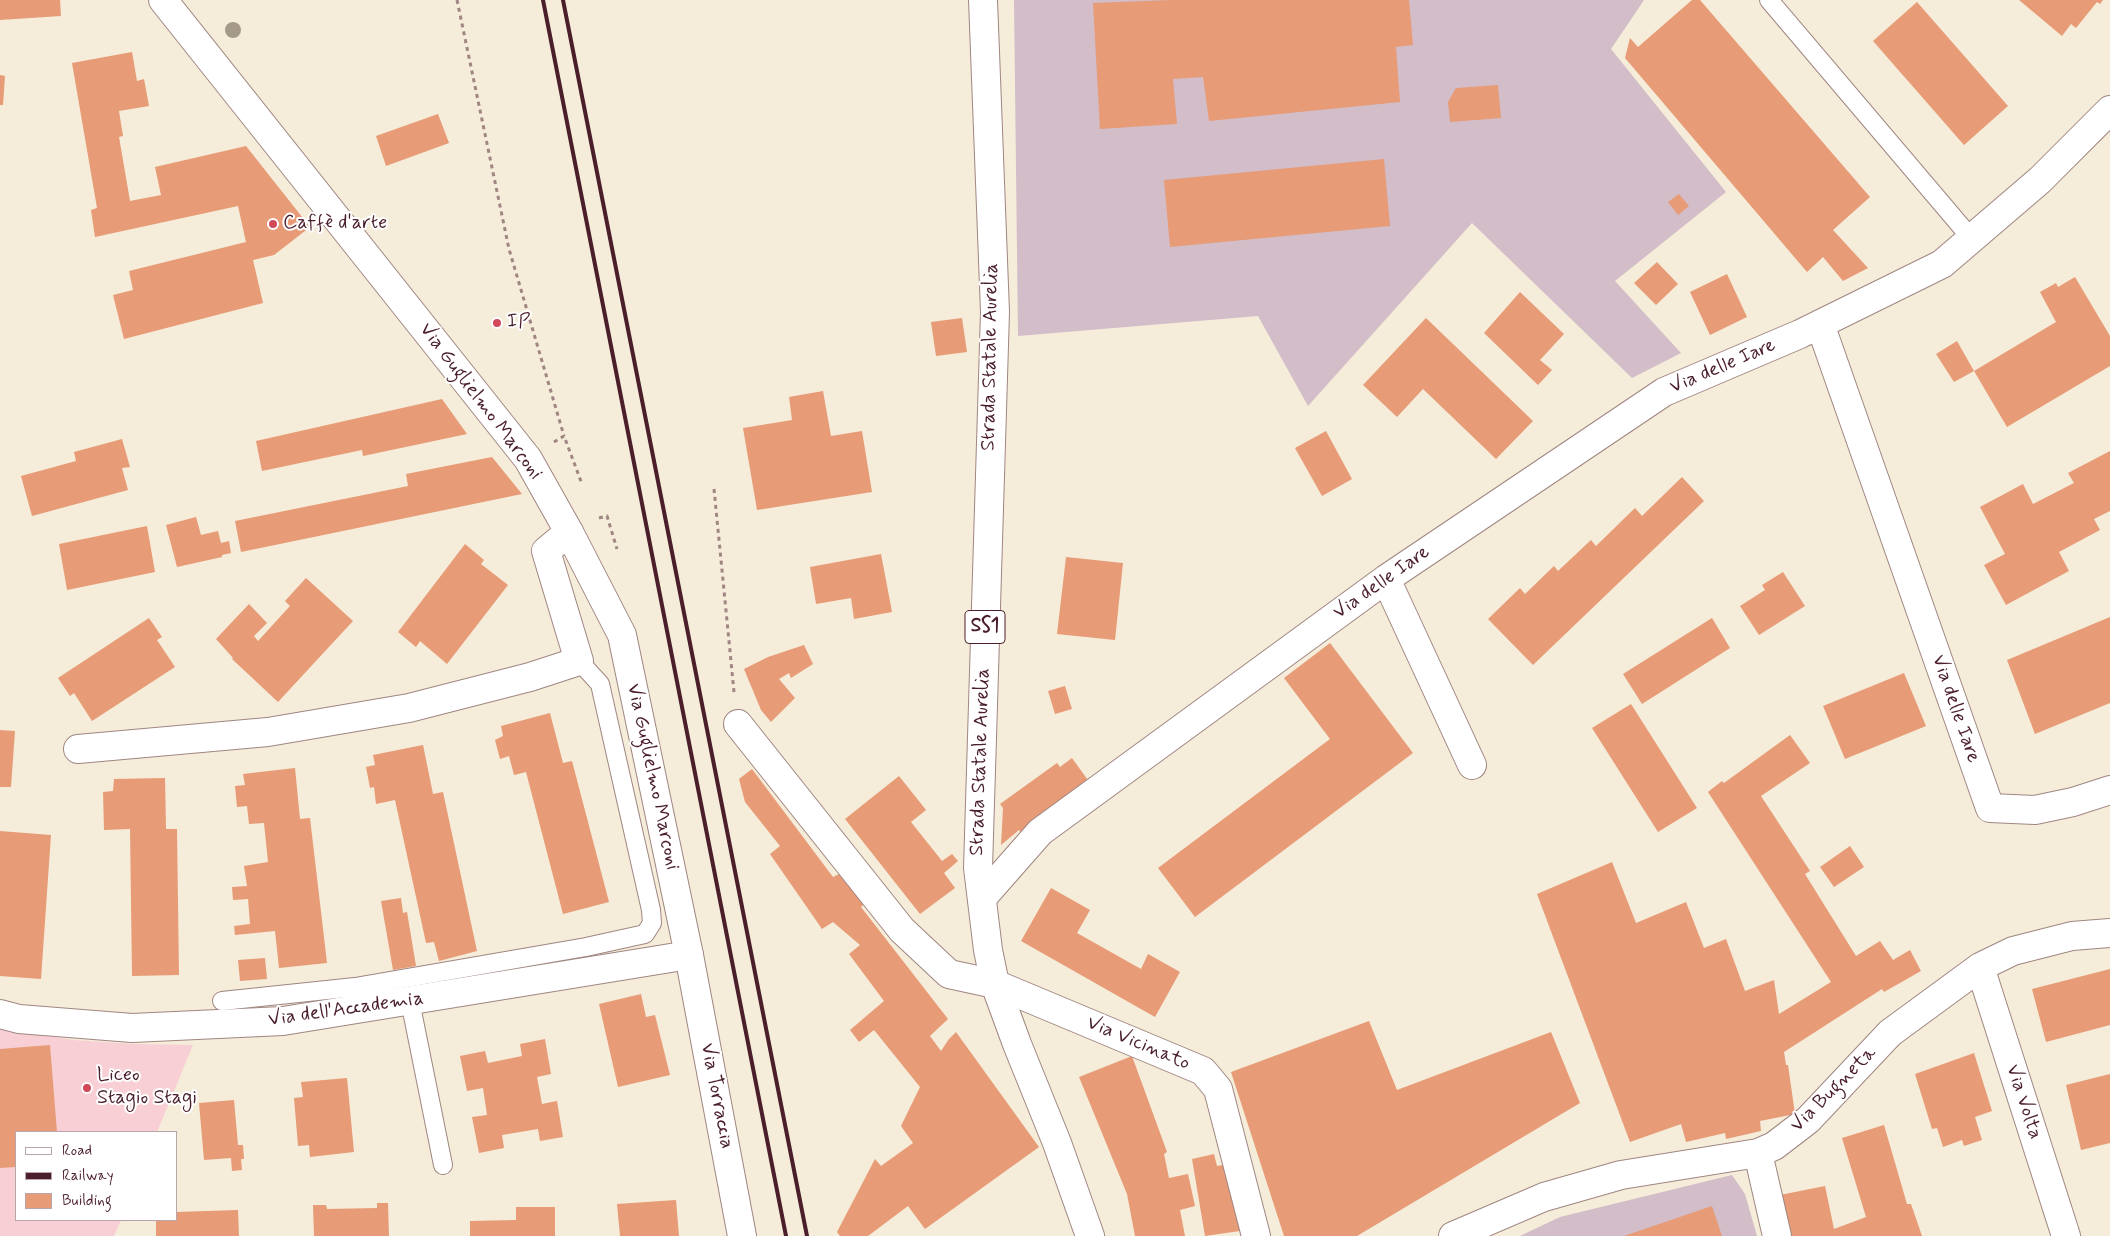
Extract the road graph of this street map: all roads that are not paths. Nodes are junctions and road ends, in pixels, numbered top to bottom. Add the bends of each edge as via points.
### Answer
1 (163, 0) edge
2 (982, 0) edge
3 (1769, 0) edge
4 (2110, 110) edge
5 (1972, 238) junction
6 (1820, 324) junction
7 (569, 532) junction
8 (1386, 578) junction
9 (578, 661) junction
10 (738, 724) road end
11 (78, 749) dead end
12 (1472, 765) dead end
13 (2110, 790) edge
14 (982, 898) junction
15 (2110, 933) edge
16 (689, 956) junction
17 (1980, 967) junction
18 (995, 984) junction
19 (222, 1001) dead end
20 (410, 1001) junction
21 (0, 1014) edge
22 (1758, 1153) junction
23 (443, 1166) dead end
24 (742, 1236) edge
25 (1090, 1236) edge
26 (1256, 1236) edge
27 (1453, 1236) edge
28 (1777, 1236) edge
29 (2066, 1236) edge

1 - 7 street, Via Guglielmo Marconi via 528,459
2 - 14 street, Strada Statale Aurelia / SS1 via 994,312 978,868
3 - 5 lane
4 - 5 street, Via delle Iare via 2040,180
5 - 6 street, Via delle Iare via 1942,264
6 - 8 street, Via delle Iare via 1664,392
6 - 13 street, Via delle Iare via 1990,808 2034,810
7 - 9 street via 546,551
7 - 16 street, Via Guglielmo Marconi via 622,635
8 - 12 street
8 - 14 street, Via delle Iare via 1040,832
9 - 11 street via 530,677 409,708 268,732
9 - 19 lane via 600,684 651,910 652,923 646,934 355,987
10 - 18 street via 902,930 949,974
14 - 18 street, Strada Statale Aurelia / SS1
15 - 17 street, Via Bugneta via 2072,936 2013,951
16 - 20 street, Via dell'Accademia
16 - 24 street, Via Torraccia
17 - 22 street, Via Bugneta via 1890,1033 1808,1120 1774,1146
17 - 29 street, Via Volta
18 - 25 street, Strada Statale Aurelia / SS1
18 - 26 street, Via Vicinato via 1203,1071 1218,1089
20 - 21 street, Via dell'Accademia via 283,1021 132,1028 18,1019
20 - 23 lane
22 - 27 street, Via Bugneta via 1621,1174 1544,1197
22 - 28 street

